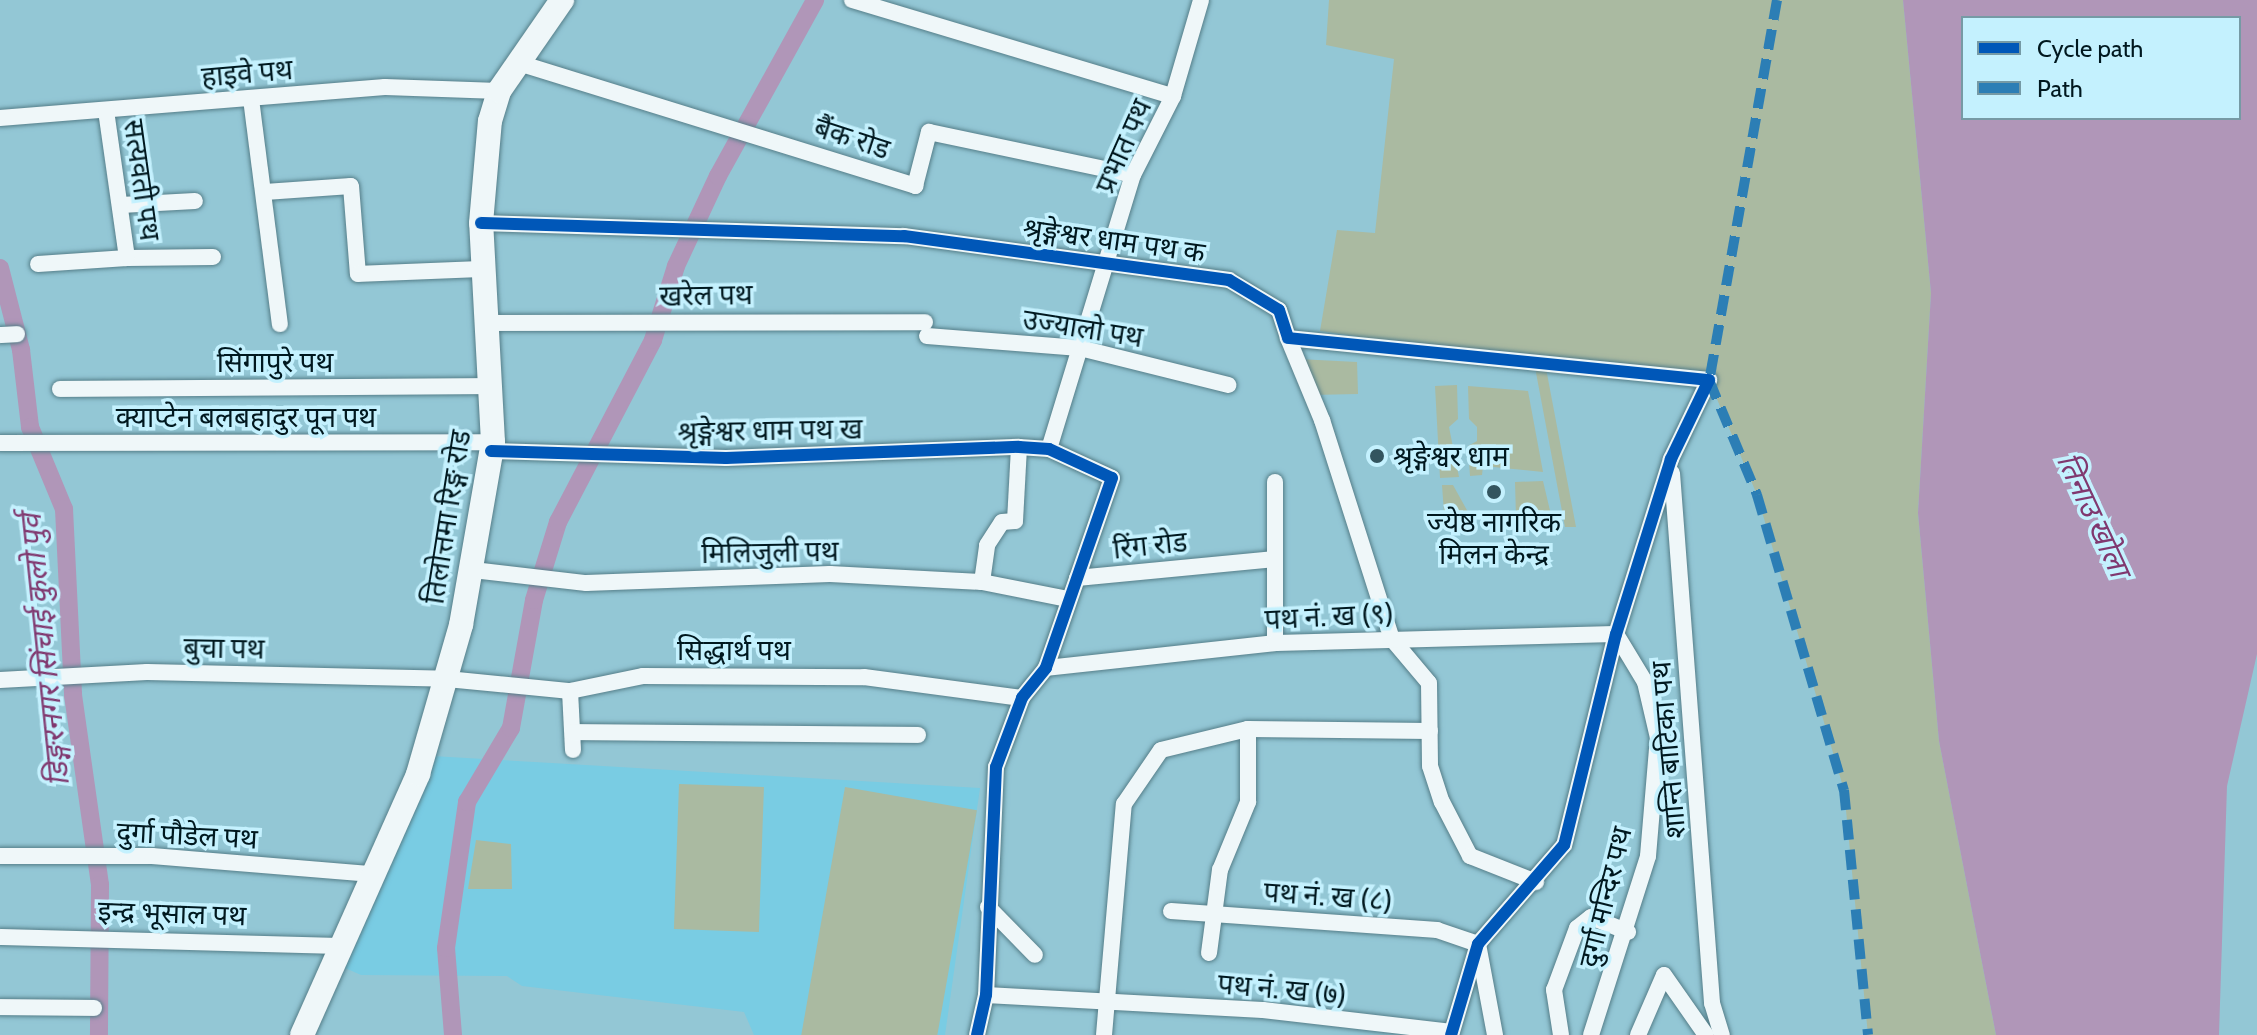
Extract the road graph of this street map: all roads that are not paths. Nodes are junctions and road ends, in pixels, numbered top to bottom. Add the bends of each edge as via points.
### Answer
1 (562, 0) edge
2 (852, 0) edge
3 (1201, 0) edge
4 (522, 64) junction
5 (499, 91) junction
6 (1173, 96) junction
7 (251, 99) junction
8 (106, 110) junction
9 (0, 118) edge
10 (1133, 175) junction
11 (265, 192) junction
12 (195, 201) dead end
13 (121, 205) junction
14 (481, 223) junction
15 (213, 257) dead end
16 (127, 258) junction
17 (1108, 263) junction
18 (38, 264) dead end
19 (485, 269) junction
20 (487, 323) junction
21 (280, 324) dead end
22 (926, 329) joint
23 (1288, 338) junction
24 (1080, 348) junction
25 (1228, 385) dead end
26 (491, 386) junction
27 (60, 389) dead end
28 (0, 443) edge
29 (492, 447) junction
30 (1019, 447) junction
31 (1049, 449) junction
32 (1671, 459) junction
33 (1275, 482) dead end
34 (1275, 559) junction
35 (473, 570) junction
36 (1077, 578) junction
37 (982, 582) junction
38 (1068, 599) junction
39 (1616, 634) junction
40 (1392, 639) junction
41 (1275, 643) junction
42 (1046, 668) junction
43 (447, 679) junction
44 (0, 680) edge
45 (564, 690) junction
46 (1022, 698) junction
47 (1248, 729) junction
48 (1430, 731) junction
49 (573, 732) junction
50 (918, 735) dead end
51 (573, 750) dead end
52 (0, 856) edge
53 (372, 874) junction
54 (1536, 882) junction
55 (988, 907) junction
56 (1171, 911) dead end
57 (1212, 914) junction
58 (1628, 932) junction
59 (0, 937) edge
60 (1478, 944) junction
61 (341, 946) junction
62 (1209, 953) dead end
63 (1035, 955) dead end
64 (986, 995) junction
65 (1107, 1005) junction
66 (0, 1007) edge
67 (94, 1008) dead end
68 (1452, 1033) edge
69 (302, 1035) edge
70 (977, 1035) edge
71 (1104, 1035) edge
72 (1495, 1035) edge
73 (1561, 1035) edge
74 (1591, 1035) edge
75 (1638, 1035) edge
76 (1706, 1035) edge
77 (1722, 1035) edge

1 - 4 street
2 - 6 street
3 - 6 street, प्रभात पथ
4 - 5 street
4 - 10 street, बैंक रोड via 915,186 929,132
5 - 7 street, हाइवे पथ via 385,87
5 - 14 street, तिलोत्तमा रिङ्ग रोड
6 - 10 street, प्रभात पथ
7 - 8 street, हाइवे पथ
7 - 11 street
8 - 9 street, हाइवे पथ
8 - 13 street, सत्यवती पथ
10 - 17 street, प्रभात पथ
11 - 19 street via 351,186 358,274
11 - 21 street
12 - 13 street
13 - 16 street, सत्यवती पथ
14 - 17 street, श्रृङ्गेश्वर धाम पथ क via 904,236
14 - 19 street, तिलोत्तमा रिङ्ग रोड
15 - 16 street, सत्यवती पथ
16 - 18 street, सत्यवती पथ
17 - 23 street, श्रृङ्गेश्वर धाम पथ क via 1256,290 1279,310
17 - 24 street, प्रभात पथ
19 - 20 street, तिलोत्तमा रिङ्ग रोड
20 - 22 street, खरेल पथ
20 - 26 street, तिलोत्तमा रिङ्ग रोड
22 - 24 street, उज्यालो पथ
23 - 32 street via 1709,380
23 - 40 street, श्रृङ्गेश्वर धाम पथ क via 1322,420
24 - 25 street, उज्यालो पथ
24 - 31 street, प्रभात पथ
26 - 27 street, सिंगापुरे पथ
26 - 29 street, तिलोत्तमा रिङ्ग रोड
28 - 29 street, क्याप्टेन बलबहादुर पून पथ
29 - 30 street, श्रृङ्गेश्वर धाम पथ ख via 726,458
29 - 35 street, तिलोत्तमा रिङ्ग रोड
30 - 31 street, श्रृङ्गेश्वर धाम पथ ख
30 - 37 street via 1015,521 1002,522 987,545
31 - 36 street via 1112,478
32 - 39 street
32 - 77 street, शान्ति बाटिका पथ via 1712,1003
33 - 34 street
34 - 36 street, रिंग रोड
34 - 41 street
35 - 37 street, मिलिजुली पथ via 540,578 830,574
35 - 43 street, तिलोत्तमा रिङ्ग रोड
36 - 38 street, रिंग रोड
37 - 38 street, मिलिजुली पथ
38 - 42 street, रिंग रोड
39 - 40 street, पथ नं. ख (९)
39 - 54 street via 1564,845
39 - 58 street, दुर्गा मन्दिर पथ via 1645,682 1658,738 1648,856
40 - 41 street, पथ नं. ख (९)
40 - 48 street via 1429,683
41 - 42 street, पथ नं. ख (९)
42 - 46 street
43 - 44 street, बुचा पथ
43 - 45 street, सिद्धार्थ पथ
43 - 53 street, तिलोत्तमा रिङ्ग रोड via 418,774
45 - 46 street, सिद्धार्थ पथ via 643,676 864,677
45 - 49 street
46 - 55 street via 996,767
47 - 48 street
47 - 57 street via 1248,802 1220,870
47 - 65 street via 1161,750 1124,804
48 - 54 street via 1438,790 1470,856
49 - 50 street
49 - 51 street
52 - 53 street, दुर्गा पौडेल पथ via 135,856
53 - 61 street, तिलोत्तमा रिङ्ग रोड
54 - 60 street
55 - 63 street
55 - 64 street
56 - 57 street, पथ नं. ख (८)
57 - 60 street, पथ नं. ख (८) via 1437,930
57 - 62 street
58 - 73 street via 1591,917 1577,928 1554,990
58 - 74 street, दुर्गा मन्दिर पथ
59 - 61 street, इन्द्र भूसाल पथ
60 - 68 street
60 - 72 street
61 - 69 street, तिलोत्तमा रिङ्ग रोड
64 - 65 street, पथ नं. ख (७)
64 - 70 street
65 - 68 street, पथ नं. ख (७) via 1263,1010
65 - 71 street
66 - 67 street
75 - 76 street via 1664,975

